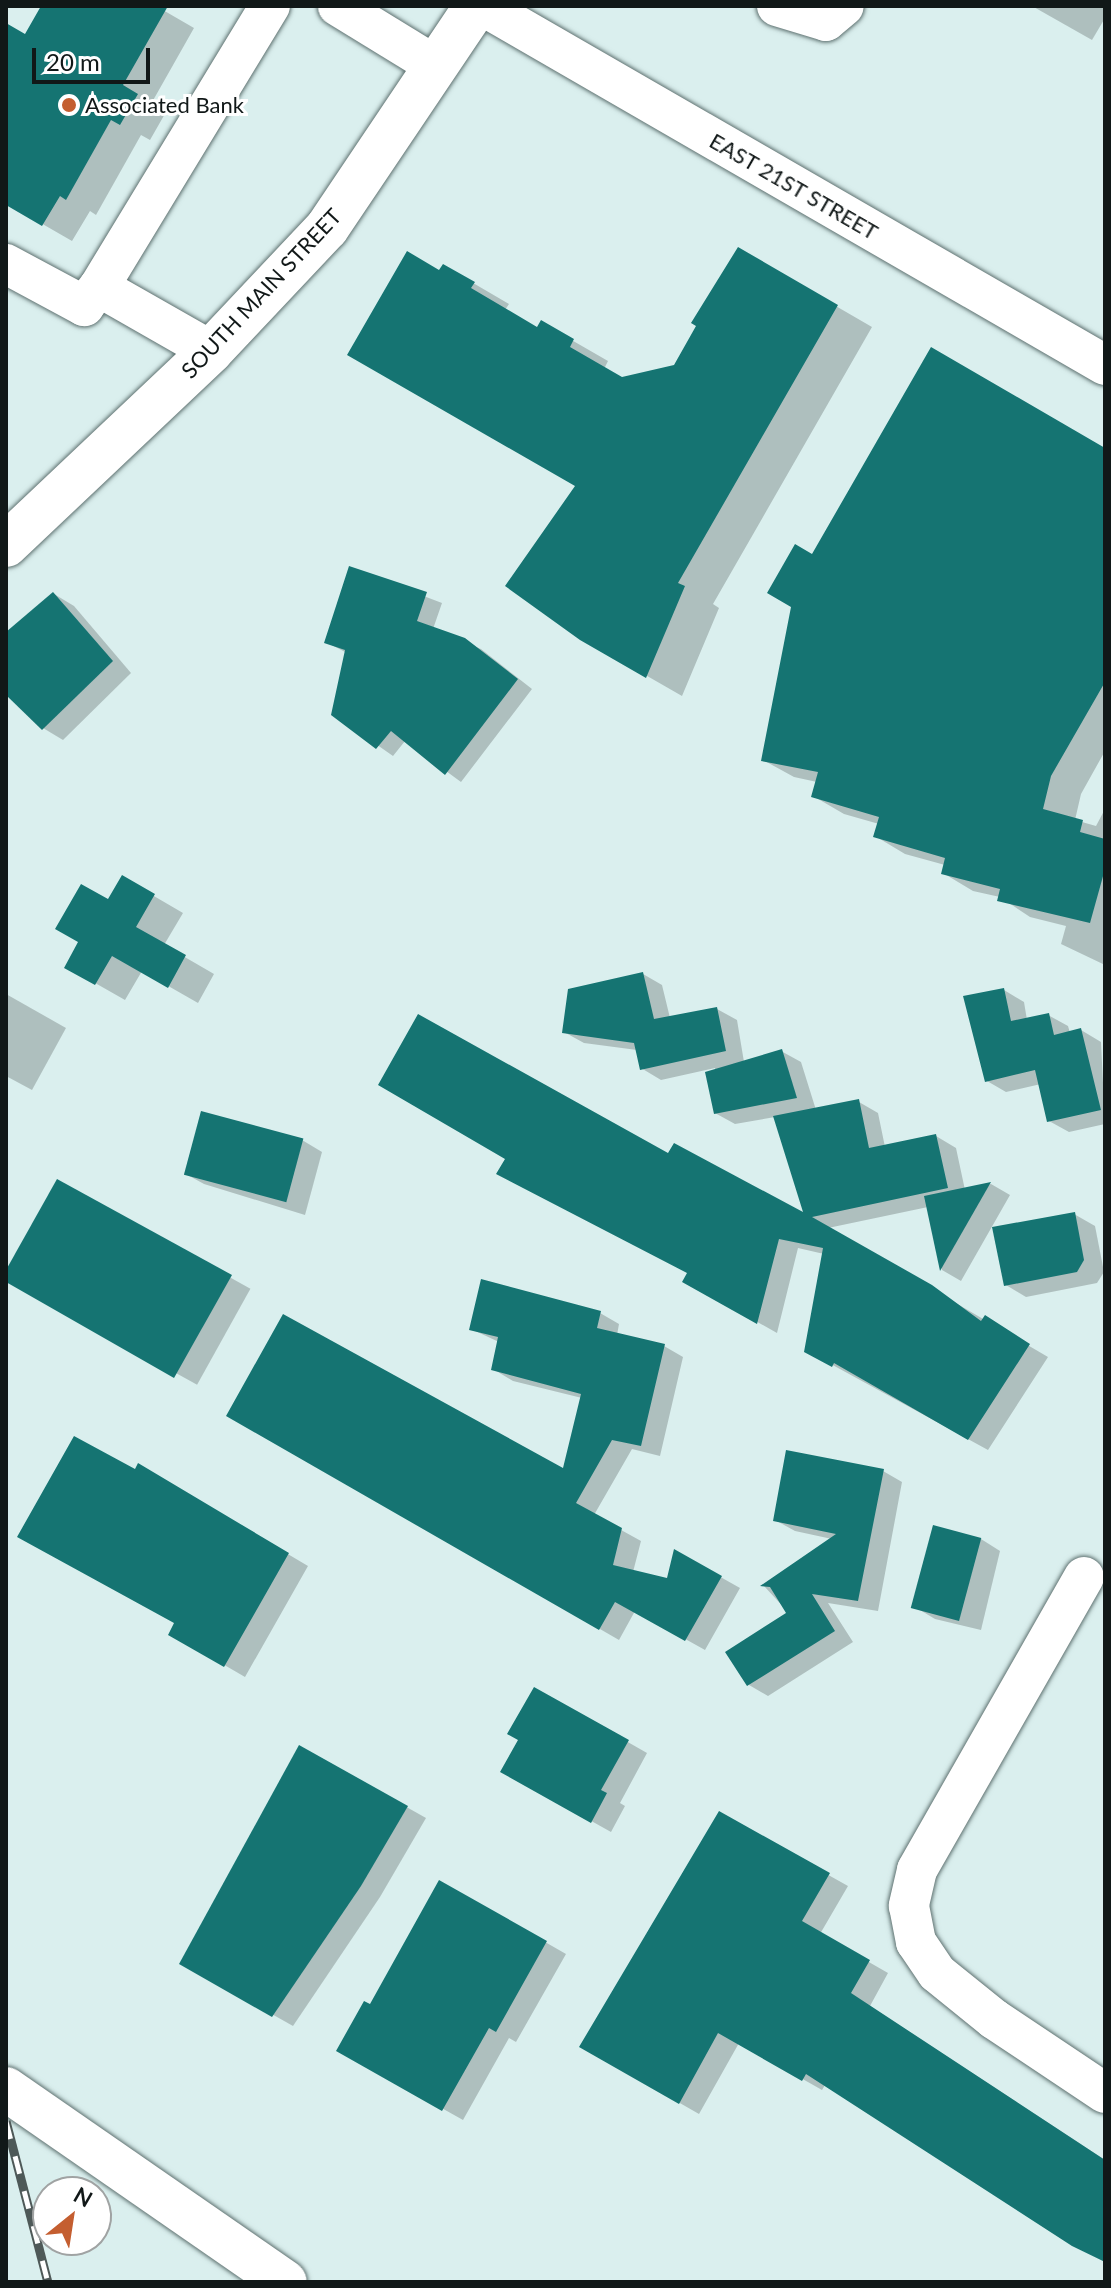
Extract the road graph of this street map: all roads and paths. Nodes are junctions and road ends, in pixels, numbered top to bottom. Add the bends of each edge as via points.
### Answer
1 (270, 6) edge
2 (338, 6) edge
3 (476, 6) edge
4 (483, 6) edge
5 (777, 6) edge
6 (844, 6) edge
7 (436, 66) junction
8 (6, 264) edge
9 (99, 287) junction
10 (211, 351) junction
11 (1105, 365) edge
12 (6, 545) edge
13 (1084, 1577) dead end
14 (6, 2089) edge
15 (1105, 2093) edge
16 (285, 2282) edge

1 - 9 street
2 - 7 street
3 - 7 main road, SOUTH MAIN STREET
4 - 11 street, EAST 21ST STREET
5 - 6 street via 826,21
7 - 10 main road, SOUTH MAIN STREET via 327,228
8 - 9 street via 84,306
9 - 10 street
10 - 12 main road, SOUTH MAIN STREET
13 - 15 street via 917,1870 909,1918 916,1942 937,1973 1019,2037
14 - 16 main road

